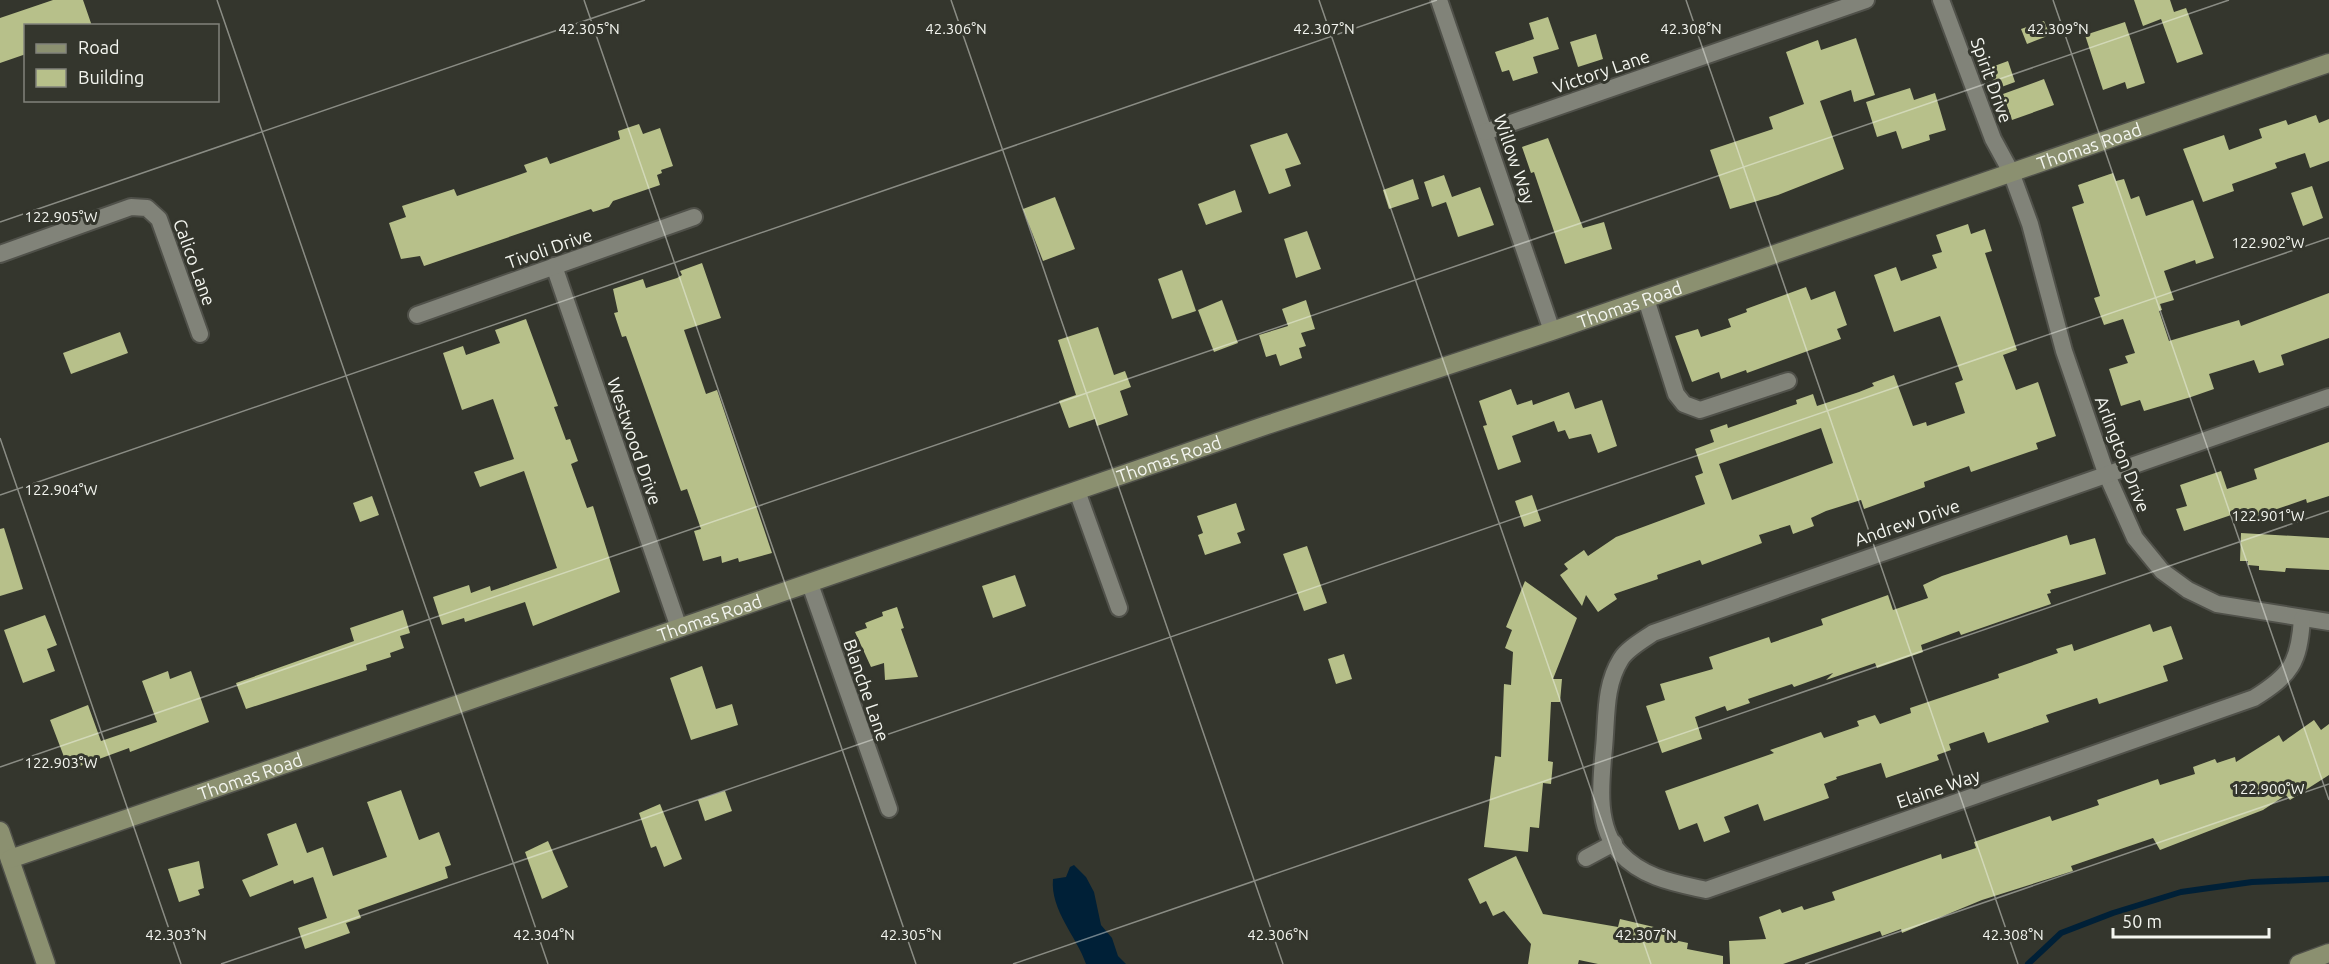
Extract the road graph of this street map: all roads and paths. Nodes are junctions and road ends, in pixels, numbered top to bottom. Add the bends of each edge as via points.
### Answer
1 (1439, 0) edge
2 (1866, 0) edge
3 (1941, 0) edge
4 (2329, 63) edge
5 (1485, 132) junction
6 (2011, 172) junction
7 (694, 217) dead end
8 (0, 254) edge
9 (554, 266) junction
10 (1646, 299) junction
11 (417, 315) dead end
12 (1552, 331) junction
13 (200, 334) dead end
14 (1788, 381) dead end
15 (2329, 397) edge
16 (2106, 473) junction
17 (1077, 491) junction
18 (810, 584) junction
19 (1119, 608) dead end
20 (2302, 619) junction
21 (2329, 622) edge
22 (679, 628) junction
23 (1600, 777) joint
24 (889, 809) dead end
25 (0, 831) edge
26 (1614, 843) junction
27 (1586, 858) dead end
28 (10, 859) junction
29 (2329, 953) edge
30 (46, 964) edge
31 (2299, 964) edge

1 - 5 street, Willow Way
2 - 5 street, Victory Lane
3 - 6 street, Spirit Drive via 1993,139
4 - 6 street, Thomas Road
5 - 12 street, Willow Way
6 - 10 street, Thomas Road
6 - 16 street, Arlington Drive via 2031,224 2064,351
7 - 9 street, Tivoli Drive
8 - 13 street, Calico Lane via 131,207 147,207 159,219
9 - 11 street, Tivoli Drive
9 - 22 street, Westwood Drive
10 - 12 street, Thomas Road
10 - 14 street via 1676,394 1684,404 1700,410
12 - 17 street, Thomas Road
15 - 16 street, Andrew Drive
16 - 20 street, Arlington Drive via 2135,538 2171,578 2217,604
16 - 23 street, Andrew Drive via 1653,633 1622,658 1609,686
17 - 18 street, Thomas Road
17 - 19 street
18 - 22 street, Thomas Road
18 - 24 street, Blanche Lane
20 - 21 street, Arlington Drive
20 - 26 street, Elaine Way via 2301,643 2293,667 2279,682 2254,698 1706,890 1665,881 1639,869 1618,852
22 - 28 street, Thomas Road
23 - 26 street, Elaine Way via 1605,825
25 - 28 street
26 - 27 street
28 - 30 street
29 - 31 street

